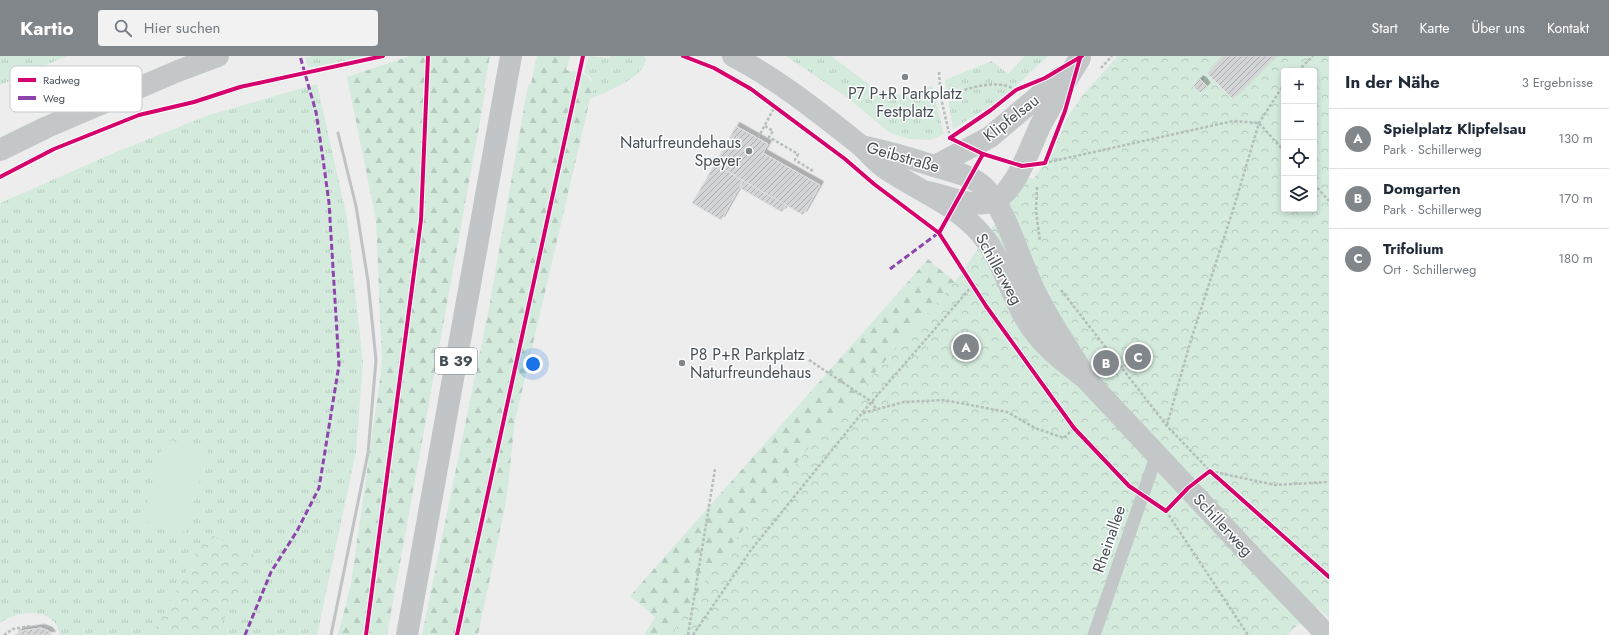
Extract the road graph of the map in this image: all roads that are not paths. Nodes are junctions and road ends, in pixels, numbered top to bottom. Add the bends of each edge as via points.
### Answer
1 (218, 56) edge
2 (511, 56) edge
3 (733, 56) edge
4 (1081, 57) edge
5 (142, 86) edge
6 (82, 112) edge
7 (861, 146) junction
8 (0, 150) edge
9 (935, 166) junction
10 (925, 192) junction
11 (994, 201) junction
12 (1086, 379) junction
13 (1157, 454) junction
14 (407, 635) edge
15 (1094, 635) edge
16 (1328, 635) edge

1 - 5 street
2 - 14 main road, B 39
3 - 7 street, Geibstraße via 783,86
4 - 9 street, Klipfelsau via 1047,90 990,137
4 - 11 street, Klipfelsau via 1041,126 1022,166 1007,190
6 - 8 street
7 - 9 street, Geibstraße via 895,153
7 - 10 street, Schillerweg via 905,182
9 - 11 street, Geibstraße via 970,178 984,187
10 - 11 street, Geibstraße via 977,204
10 - 12 street, Schillerweg via 965,217 983,236 1031,327 1054,354
11 - 12 street, Schillerweg via 1014,239 1043,308
12 - 13 street, Schillerweg
13 - 15 lane, Rheinallee
13 - 16 street, Schillerweg

